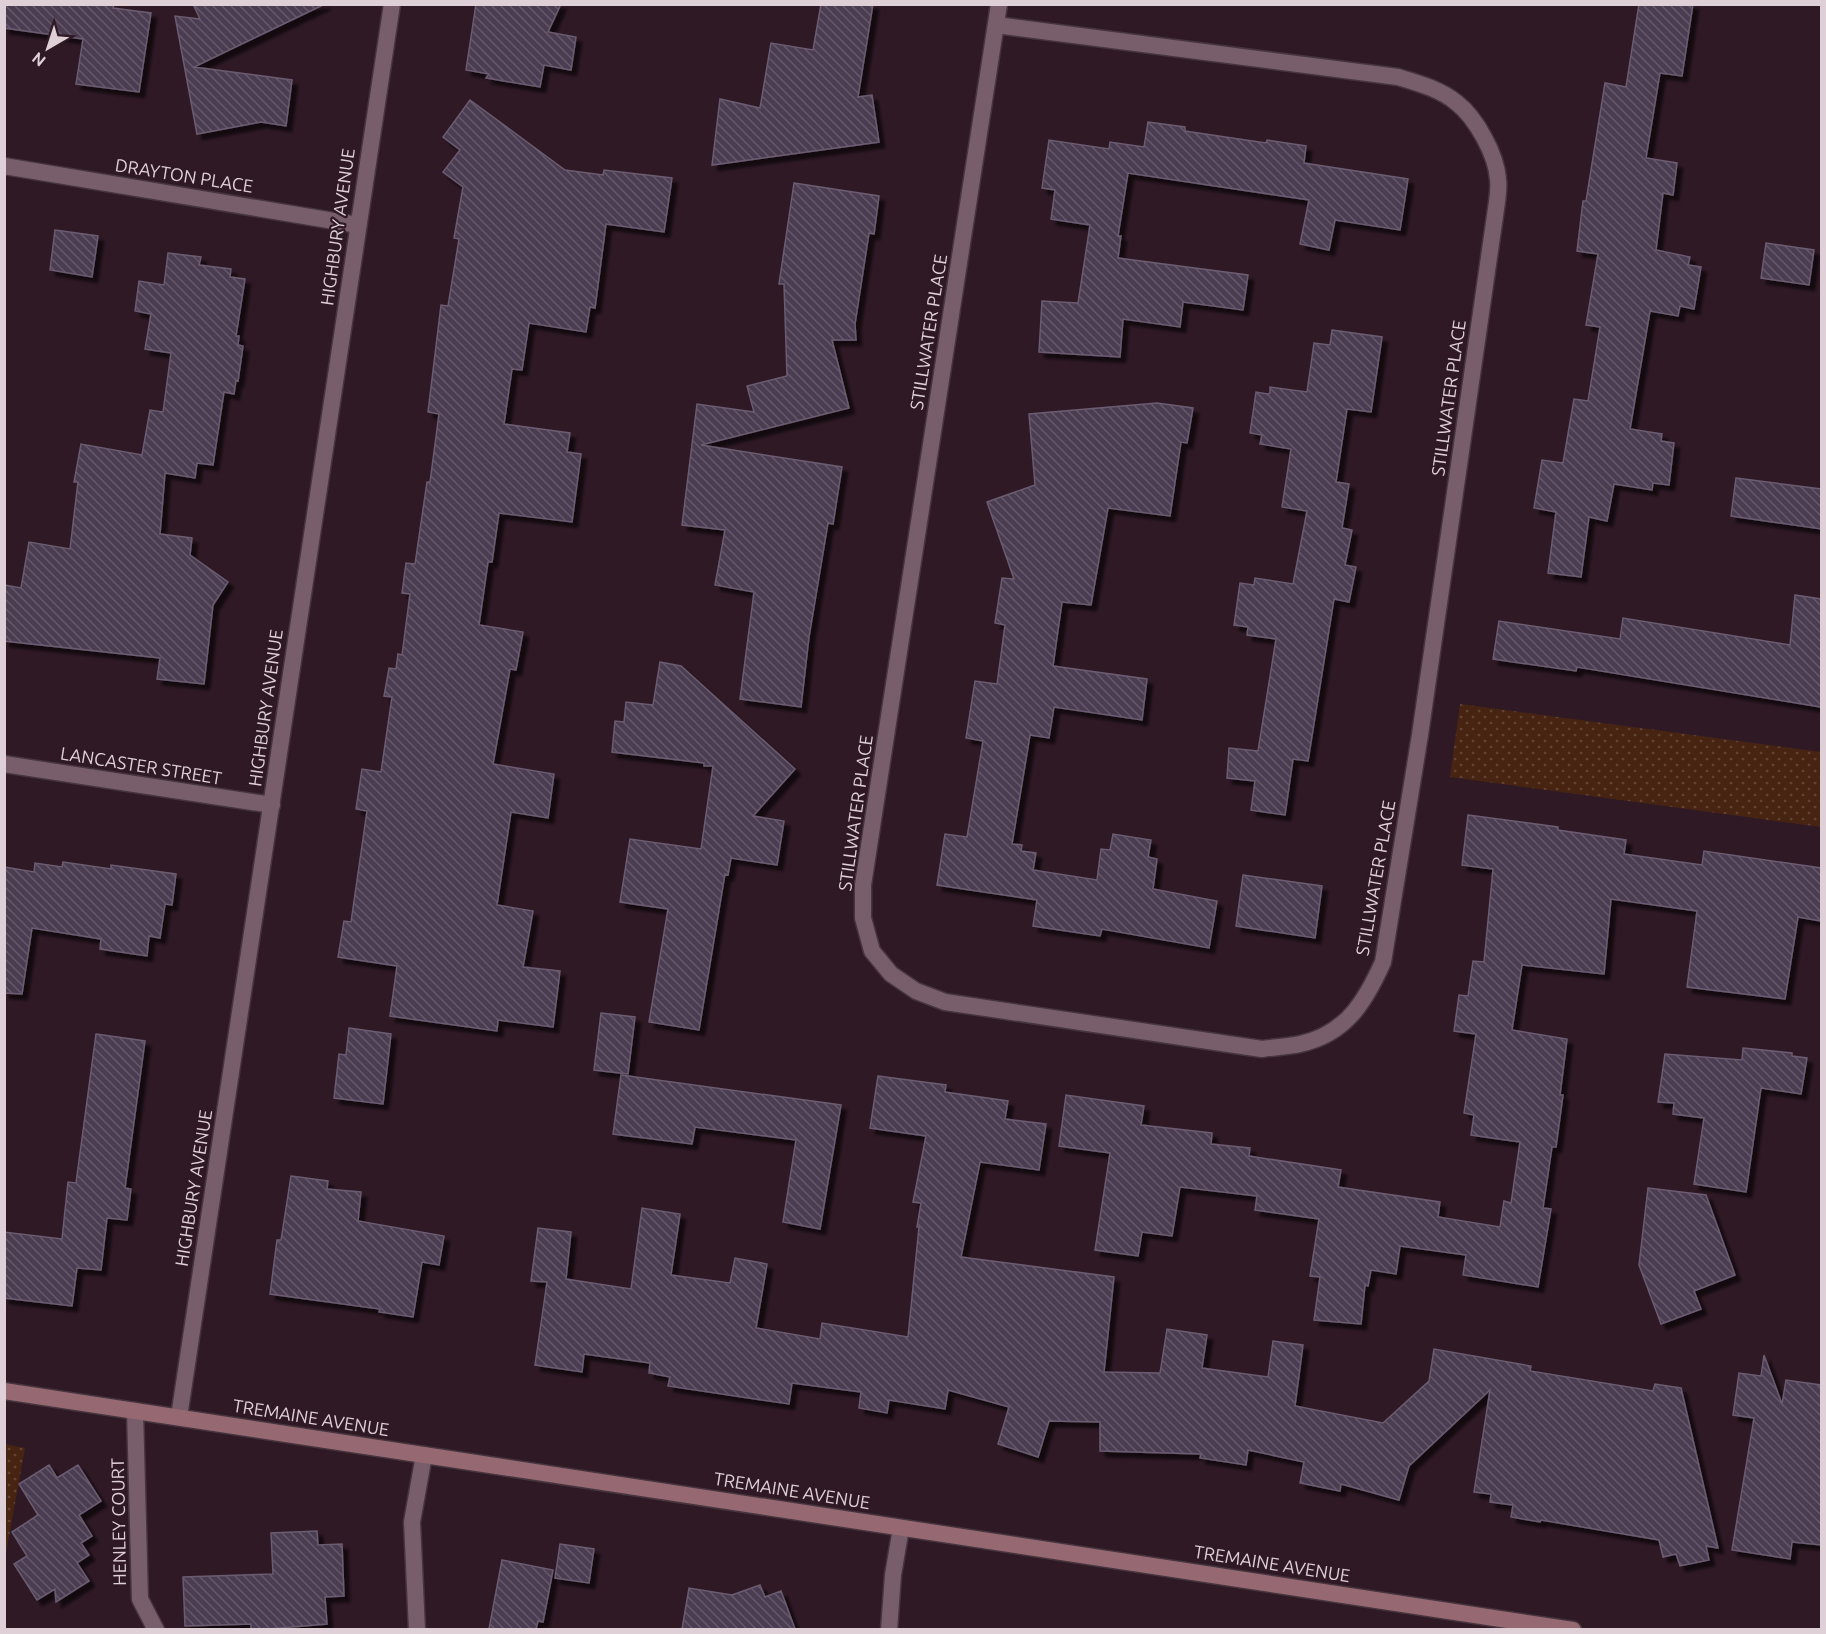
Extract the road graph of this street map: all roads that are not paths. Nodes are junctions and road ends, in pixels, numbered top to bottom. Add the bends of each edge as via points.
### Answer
1 (392, 4) edge
2 (999, 4) edge
3 (996, 25) junction
4 (4, 166) edge
5 (358, 225) junction
6 (4, 764) edge
7 (272, 805) junction
8 (4, 1391) edge
9 (135, 1411) junction
10 (179, 1417) junction
11 (424, 1455) junction
12 (901, 1528) junction
13 (156, 1629) edge
14 (417, 1629) edge
15 (889, 1629) edge
16 (1573, 1629) edge

1 - 5 street, HIGHBURY AVENUE
2 - 3 street, STILLWATER PLACE
3 - 3 street, STILLWATER PLACE via 862,885 863,918 872,951 891,974 915,991 945,1002 1262,1049 1326,1036 1351,1017 1370,992 1383,962 1496,214 1498,177 1490,150 1473,119 1456,102 1398,77
4 - 5 street, DRAYTON PLACE
5 - 7 street, HIGHBURY AVENUE
6 - 7 street, LANCASTER STREET
7 - 10 street, HIGHBURY AVENUE
8 - 9 main road, TREMAINE AVENUE
9 - 10 main road, TREMAINE AVENUE
9 - 13 street, HENLEY COURT via 140,1599
10 - 11 main road, TREMAINE AVENUE
11 - 12 main road, TREMAINE AVENUE
11 - 14 street via 412,1522
12 - 15 street
12 - 16 main road, TREMAINE AVENUE

